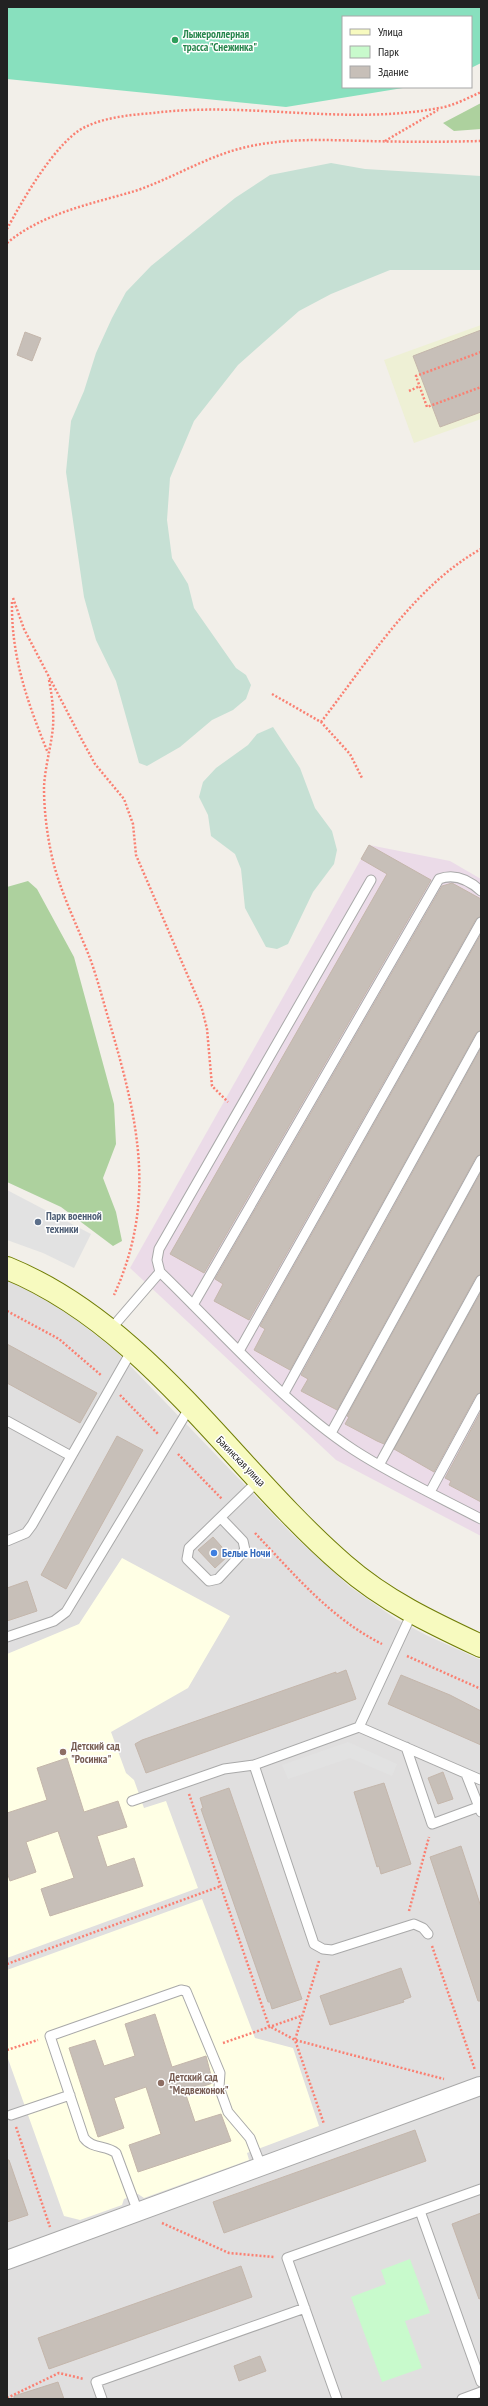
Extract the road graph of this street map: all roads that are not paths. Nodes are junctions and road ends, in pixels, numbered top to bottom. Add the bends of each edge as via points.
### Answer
1 (371, 880) dead end
2 (481, 891) edge
3 (481, 922) edge
4 (481, 1036) edge
5 (481, 1160) edge
6 (7, 1268) edge
7 (160, 1272) junction
8 (481, 1280) edge
9 (193, 1305) junction
10 (110, 1330) junction
11 (132, 1350) junction
12 (238, 1351) junction
13 (284, 1393) junction
14 (481, 1398) edge
15 (190, 1407) junction
16 (7, 1421) edge
17 (331, 1433) junction
18 (71, 1456) junction
19 (379, 1465) junction
20 (259, 1480) junction
21 (430, 1492) junction
22 (221, 1518) junction
23 (481, 1519) edge
24 (7, 1541) edge
25 (412, 1613) junction
26 (7, 1637) edge
27 (481, 1646) edge
28 (359, 1727) junction
29 (406, 1747) junction
30 (254, 1765) junction
31 (466, 1774) junction
32 (481, 1780) edge
33 (132, 1801) dead end
34 (480, 1808) edge
35 (428, 1934) road end
36 (480, 2087) edge
37 (70, 2095) junction
38 (12, 2115) road end
39 (261, 2166) junction
40 (481, 2189) edge
41 (420, 2211) junction
42 (138, 2212) junction
43 (7, 2260) edge
44 (305, 2308) junction
45 (481, 2382) edge
46 (481, 2392) edge
47 (102, 2399) edge
48 (337, 2399) edge
49 (462, 2399) edge

1 - 7 lane via 159,1249 156,1260
2 - 9 lane via 456,876 448,875 439,879
3 - 12 lane
4 - 13 lane
5 - 17 lane
6 - 10 street, Бакинская улица via 58,1292
7 - 9 lane
7 - 10 lane
8 - 19 lane
9 - 12 lane
10 - 11 street, Бакинская улица
11 - 15 street, Бакинская улица
11 - 18 lane
12 - 13 lane
13 - 17 lane
14 - 21 lane
15 - 20 street, Бакинская улица
15 - 26 lane via 66,1612 54,1621
16 - 18 lane
17 - 19 lane
18 - 24 lane via 32,1526 26,1533
19 - 21 lane
20 - 22 lane
20 - 25 street, Бакинская улица via 343,1564 372,1588
21 - 23 lane
22 - 22 lane via 187,1552 187,1559 209,1581 218,1579 245,1550 243,1541
25 - 27 street, Бакинская улица
25 - 28 lane
28 - 29 lane
28 - 30 lane
29 - 31 lane
29 - 34 lane via 432,1824
30 - 33 lane via 224,1769
30 - 35 lane via 314,1944 332,1950 404,1926 418,1926
31 - 32 lane
31 - 34 lane
36 - 39 street
37 - 38 lane
37 - 39 lane via 50,2036 180,1990 186,1991 211,2047 220,2073 219,2087 228,2112 250,2138
37 - 42 lane via 87,2142 116,2152
39 - 42 street
40 - 41 lane
41 - 44 lane via 287,2258
41 - 45 lane
42 - 43 street
44 - 47 lane via 96,2382
44 - 48 lane
46 - 49 lane

